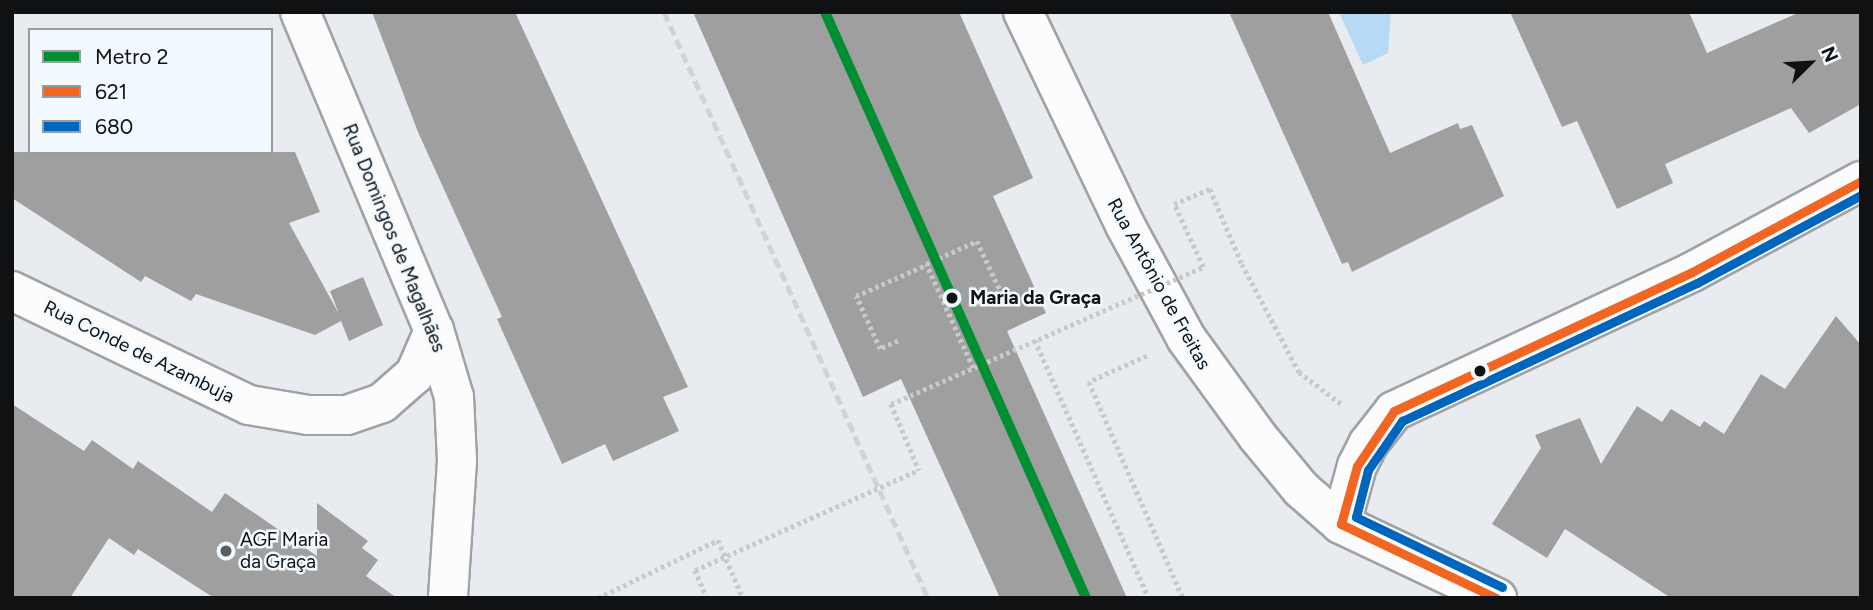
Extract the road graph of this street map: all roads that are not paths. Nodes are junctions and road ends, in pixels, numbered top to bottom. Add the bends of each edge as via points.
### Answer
1 (300, 12) edge
2 (1023, 12) edge
3 (1861, 181) edge
4 (12, 291) edge
5 (434, 330) junction
6 (1341, 524) junction
7 (448, 598) edge
8 (1497, 598) edge

1 - 5 street, Rua Domingos de Magalhães
2 - 6 street, Rua Antônio de Freitas via 1125,225 1186,338 1212,378 1301,489
3 - 6 street via 1692,272 1394,411 1367,444
4 - 5 street, Rua Conde de Azambuja via 249,405 308,415 347,415 382,403 415,374
5 - 7 street, Rua Domingos de Magalhães via 453,397 457,461
6 - 8 street, Rua Antônio de Freitas

